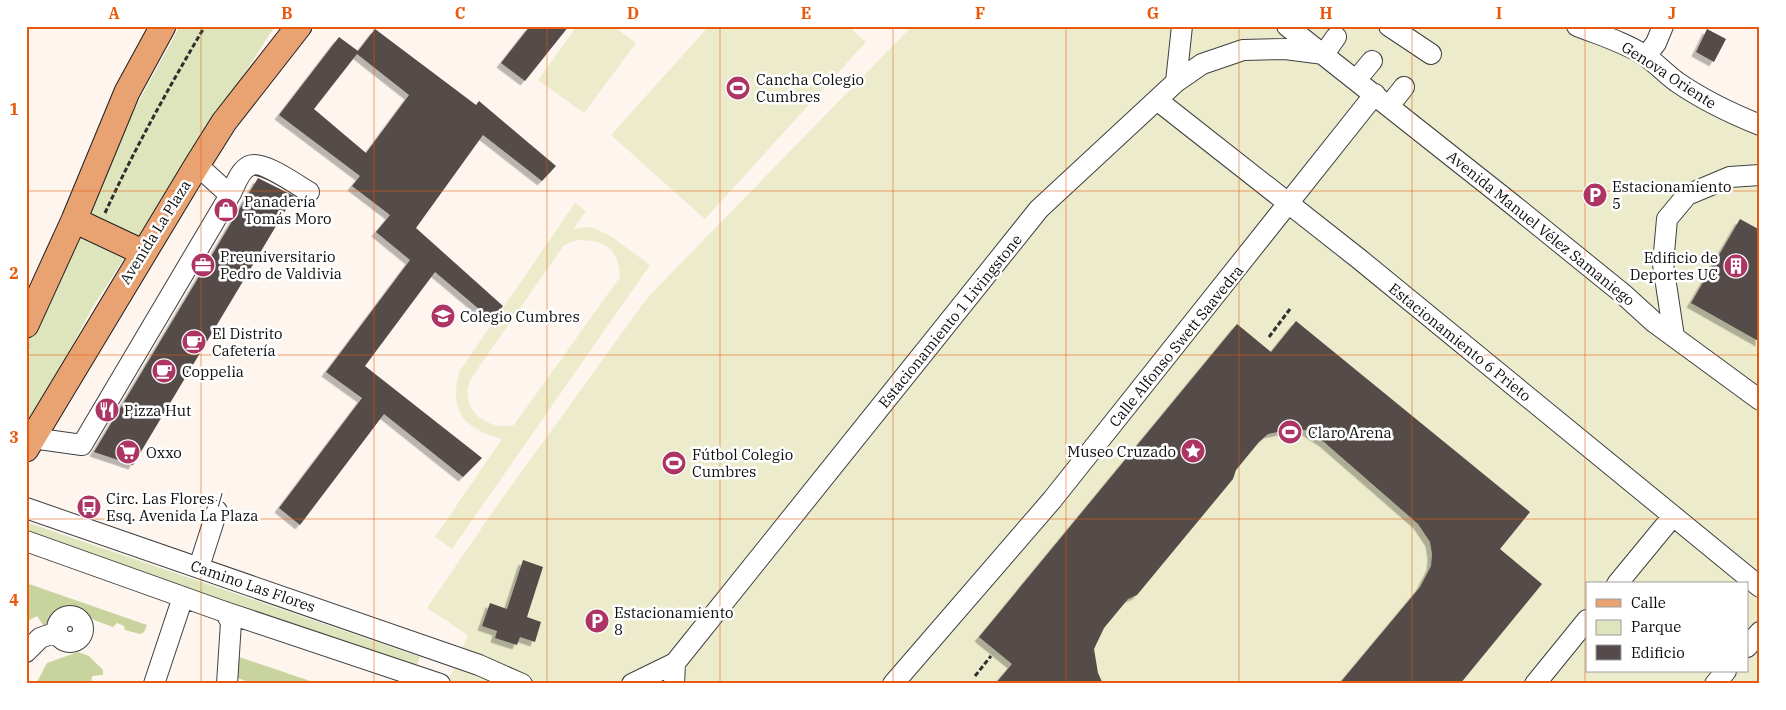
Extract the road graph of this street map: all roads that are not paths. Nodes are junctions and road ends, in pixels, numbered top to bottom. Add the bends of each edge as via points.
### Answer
1 (163, 26) edge
2 (299, 26) edge
3 (1182, 26) edge
4 (1389, 26) edge
5 (1577, 26) edge
6 (1663, 26) edge
7 (1289, 27) edge
8 (1336, 37) dead end
9 (1324, 54) junction
10 (1431, 54) dead end
11 (1646, 56) junction
12 (1372, 60) dead end
13 (1356, 80) junction
14 (1176, 82) junction
15 (1404, 88) dead end
16 (1157, 100) junction
17 (1382, 100) junction
18 (1760, 125) edge
19 (197, 165) junction
20 (1760, 175) edge
21 (309, 192) dead end
22 (230, 196) junction
23 (1289, 203) junction
24 (74, 220) junction
25 (142, 252) junction
26 (26, 325) edge
27 (1674, 337) junction
28 (1760, 400) edge
29 (29, 444) edge
30 (26, 508) edge
31 (217, 512) dead end
32 (1673, 516) junction
33 (26, 541) edge
34 (199, 567) junction
35 (1619, 582) edge
36 (1760, 587) edge
37 (183, 597) junction
38 (226, 612) junction
39 (1586, 621) edge
40 (57, 632) dead end
41 (1760, 632) edge
42 (387, 634) junction
43 (1748, 646) edge
44 (431, 650) junction
45 (26, 652) edge
46 (378, 663) junction
47 (675, 663) junction
48 (1725, 672) edge
49 (427, 682) edge
50 (518, 682) edge
51 (154, 684) edge
52 (227, 684) edge
53 (632, 684) edge
54 (674, 684) edge
55 (893, 684) edge
56 (1535, 684) edge
57 (1715, 684) edge

1 - 24 main road via 127,92
2 - 19 main road, Avenida La Plaza via 224,122
3 - 14 street
4 - 10 street
5 - 11 street, Genova Oriente
6 - 11 street
7 - 9 street, Avenida Manuel Vélez Samaniego
8 - 9 street
9 - 13 street, Avenida Manuel Vélez Samaniego
9 - 14 street, Estacionamiento 1 Livingstone via 1285,49 1243,50 1202,64
11 - 18 street, Genova Oriente via 1694,93 1725,111
12 - 13 street
13 - 17 street, Avenida Manuel Vélez Samaniego
14 - 16 street, Estacionamiento 1 Livingstone
15 - 17 street, Calle Alfonso Swett Saavedra
16 - 23 street, Estacionamiento 6 Prieto
16 - 47 street, Estacionamiento 1 Livingstone via 1039,209
17 - 23 street, Calle Alfonso Swett Saavedra
17 - 27 street, Avenida Manuel Vélez Samaniego
19 - 22 street
19 - 25 main road, Avenida La Plaza
20 - 27 street via 1730,178 1687,195 1667,219 1663,264
21 - 22 street via 260,164 250,165 242,172
22 - 29 street via 82,445
23 - 32 street, Estacionamiento 6 Prieto
23 - 55 street, Calle Alfonso Swett Saavedra via 1052,500
24 - 25 main road
24 - 26 main road
25 - 29 main road, Avenida La Plaza
27 - 28 street, Avenida Manuel Vélez Samaniego
30 - 34 street, Camino Las Flores
31 - 34 street
32 - 35 street
32 - 36 street, Estacionamiento 6 Prieto
33 - 37 street
34 - 42 street, Camino Las Flores
37 - 38 street
37 - 51 street
38 - 46 street
38 - 52 street via 231,622
39 - 56 street
40 - 45 street via 40,638
41 - 43 street
42 - 44 street, Camino Las Flores
42 - 46 street
44 - 49 street
44 - 50 street, Camino Las Flores
46 - 49 street
47 - 53 street, Estacionamiento 1 Livingstone
47 - 54 street
48 - 57 street

